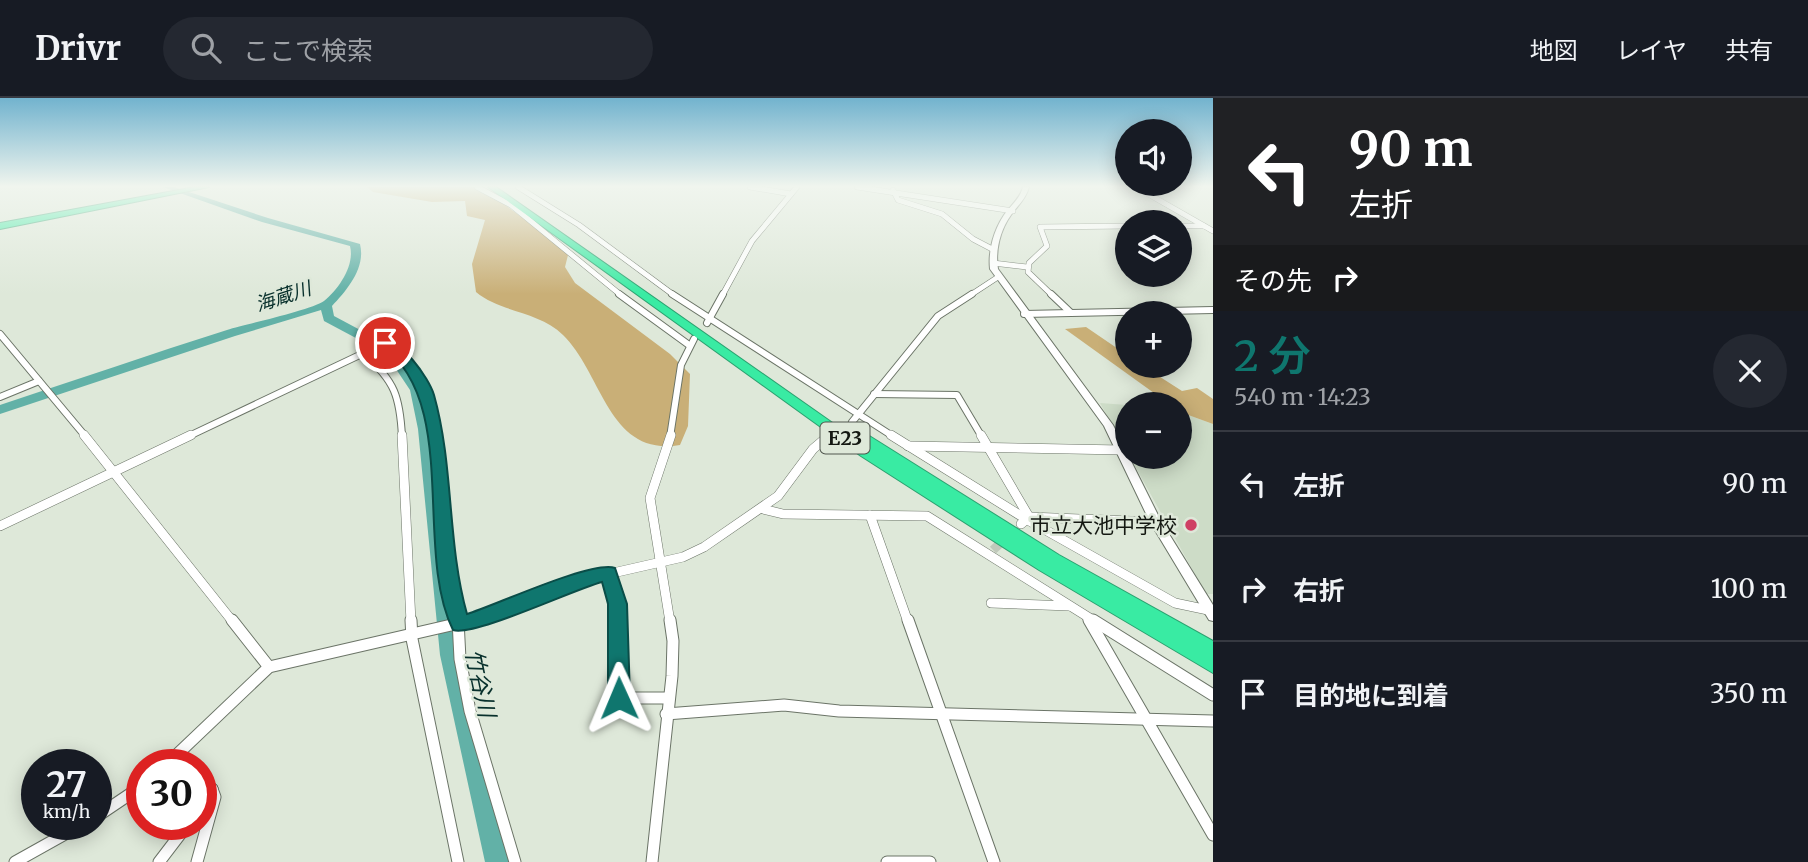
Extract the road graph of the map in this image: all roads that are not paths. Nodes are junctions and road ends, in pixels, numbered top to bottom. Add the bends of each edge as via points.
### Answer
1 (18, 223) edge
2 (532, 223) edge
3 (542, 223) edge
4 (553, 223) edge
5 (575, 223) edge
6 (768, 223) edge
7 (953, 223) edge
8 (1004, 223) edge
9 (1197, 223) edge
10 (0, 226) edge
11 (1115, 226) edge
12 (1192, 226) edge
13 (1203, 226) junction
14 (1213, 231) edge
15 (994, 250) junction
16 (993, 263) junction
17 (1027, 267) junction
18 (998, 277) junction
19 (1213, 310) edge
20 (1070, 312) junction
21 (1024, 314) junction
22 (709, 321) junction
23 (0, 334) edge
24 (365, 353) junction
25 (42, 384) junction
26 (874, 394) junction
27 (0, 397) edge
28 (857, 413) junction
29 (852, 422) dead end
30 (826, 438) dead end
31 (1115, 439) edge
32 (908, 446) junction
33 (988, 447) junction
34 (1115, 450) edge
35 (1131, 469) edge
36 (115, 472) junction
37 (763, 509) junction
38 (870, 515) junction
39 (1025, 520) junction
40 (1156, 522) junction
41 (0, 526) edge
42 (662, 563) junction
43 (609, 573) junction
44 (991, 603) dead end
45 (1072, 606) junction
46 (1211, 612) edge
47 (1087, 616) junction
48 (456, 624) junction
49 (414, 632) junction
50 (1213, 650) edge
51 (1213, 666) edge
52 (269, 667) junction
53 (1213, 695) edge
54 (669, 698) junction
55 (666, 714) junction
56 (942, 714) junction
57 (1145, 719) junction
58 (1213, 720) edge
59 (183, 749) edge
60 (1213, 835) edge
61 (54, 840) edge
62 (176, 840) edge
63 (203, 840) edge
64 (15, 862) edge
65 (159, 862) edge
66 (197, 862) edge
67 (458, 862) edge
68 (515, 862) edge
69 (652, 862) edge
70 (887, 862) edge
71 (930, 862) edge
72 (994, 862) edge

1 - 10 highway
2 - 42 street via 615,291 692,342 681,365 672,432 652,487 652,518
3 - 51 highway, E23 via 866,453
4 - 50 highway, E23 via 876,447 1054,559
5 - 22 street
6 - 22 street via 748,247
7 - 15 street
8 - 15 main road
9 - 13 street
11 - 17 street via 1040,227 1047,246
12 - 13 street
13 - 14 street
15 - 16 main road
16 - 17 street
16 - 18 main road
17 - 20 street via 1032,278
18 - 21 main road
18 - 26 street via 938,316
19 - 20 street
20 - 21 street
21 - 31 main road
22 - 28 street
23 - 25 street
24 - 36 street
24 - 48 street via 385,343 403,355 426,392
24 - 49 street via 387,374 400,404
25 - 27 street
25 - 36 street
26 - 28 street
26 - 33 street via 957,395
28 - 29 street
28 - 32 street
30 - 37 street
32 - 33 street
32 - 39 street
33 - 34 street
33 - 39 street
35 - 40 main road
36 - 41 street
36 - 52 street
37 - 38 street
37 - 42 street via 704,547
38 - 45 street via 927,516
38 - 56 street
39 - 40 street
39 - 46 street via 1175,603
40 - 46 main road
42 - 43 street
42 - 54 street via 673,641
43 - 48 street
43 - 54 street via 617,604 619,698
44 - 45 street
45 - 47 street
47 - 53 street
47 - 57 street
48 - 49 street
48 - 68 street via 470,711
49 - 52 street
49 - 67 street
52 - 59 street
54 - 55 street
55 - 56 street via 784,705
55 - 69 street
56 - 57 street
56 - 72 street
57 - 58 street
57 - 60 street
61 - 64 street
62 - 65 street
63 - 66 street
70 - 71 street

